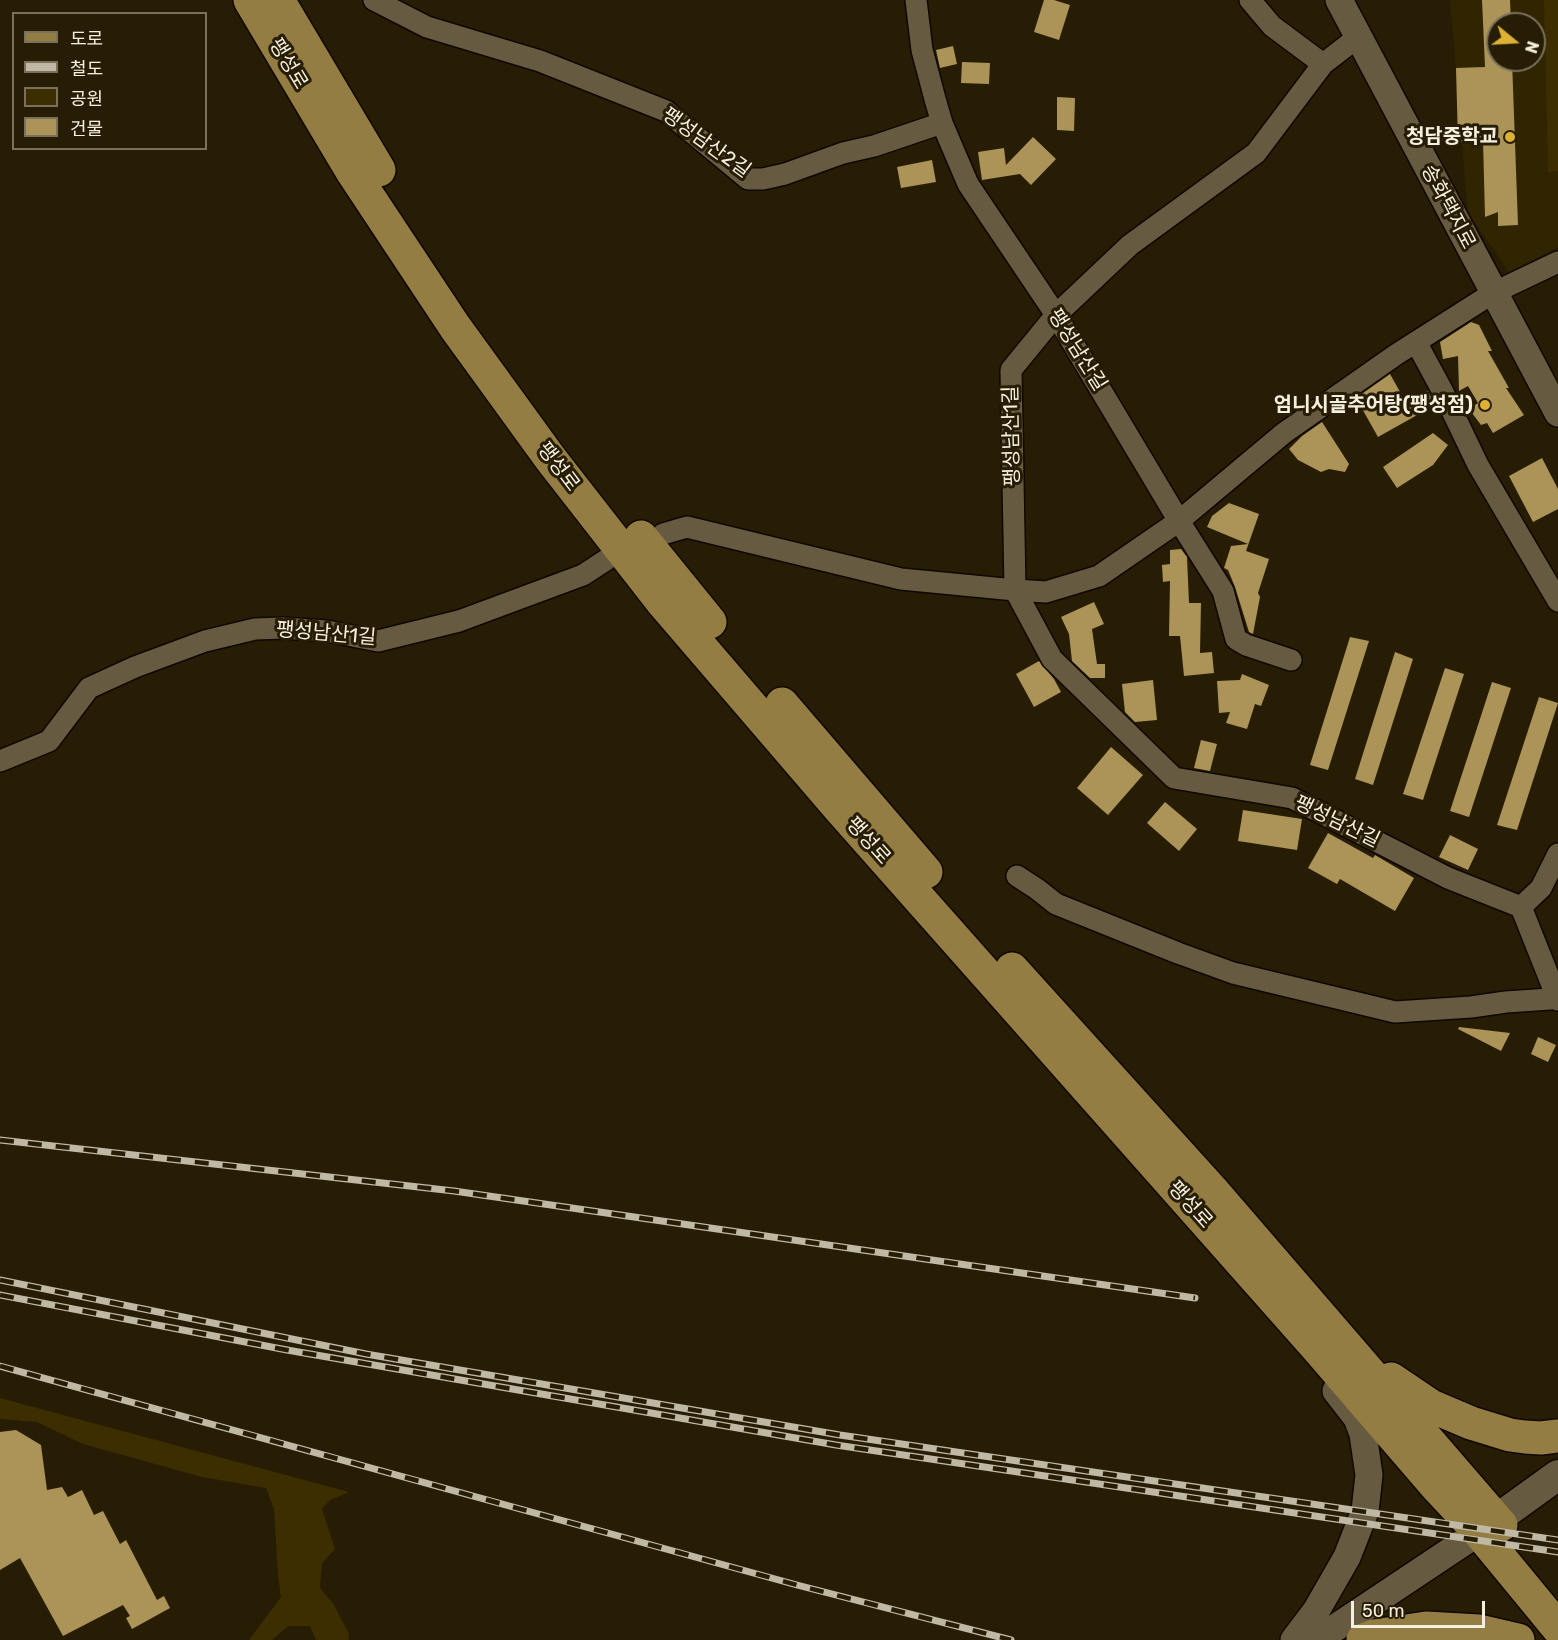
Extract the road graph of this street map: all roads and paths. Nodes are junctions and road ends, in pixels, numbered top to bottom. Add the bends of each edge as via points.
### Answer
1 (250, 0) edge
2 (278, 0) edge
3 (374, 0) edge
4 (916, 0) edge
5 (1250, 0) edge
6 (1339, 0) edge
7 (1358, 37) junction
8 (1323, 64) junction
9 (942, 123) junction
10 (1558, 262) edge
11 (1493, 293) junction
12 (1056, 315) junction
13 (1416, 342) junction
14 (1558, 412) edge
15 (1179, 521) junction
16 (663, 534) dead end
17 (606, 560) dead end
18 (1015, 590) junction
19 (1558, 601) edge
20 (1291, 660) dead end
21 (0, 761) edge
22 (1558, 854) edge
23 (1017, 876) dead end
24 (1521, 907) junction
25 (1557, 998) edge
26 (1324, 1338) junction
27 (1558, 1436) edge
28 (1558, 1475) edge
29 (1488, 1526) junction
30 (1558, 1593) edge
31 (1558, 1628) edge
32 (1294, 1640) edge
33 (1317, 1640) edge
34 (1363, 1640) edge
35 (1518, 1640) edge

1 - 26 main road, 팽성로 via 353,173 456,327 550,458 663,603 839,808
2 - 26 main road, 팽성로 via 373,161 474,315 567,443 682,590 963,915 1212,1190
3 - 9 street, 팽성남산2길 via 427,27 540,61 666,111 748,179 784,174
4 - 9 street, 팽성남산길 via 922,50
5 - 8 street via 1272,26
6 - 7 street, 송화택지로
7 - 8 street, 팽성남산1길
7 - 11 street, 송화택지로
8 - 12 street, 팽성남산1길 via 1256,153 1130,245
9 - 12 street, 팽성남산길 via 968,184
10 - 11 street
11 - 13 street
11 - 14 street, 송화택지로
12 - 15 street, 팽성남산길
12 - 18 street, 팽성남산1길 via 1011,370
13 - 15 street via 1284,433
13 - 19 street via 1478,465
15 - 18 street via 1099,576 1046,592
15 - 20 street, 팽성남산길 via 1223,591 1236,639
16 - 18 street via 687,526 901,579
17 - 21 street, 팽성남산1길 via 584,576 459,621 378,641 284,628 255,629 205,641 89,688 49,741
18 - 24 street, 팽성남산길 via 1052,659 1174,778 1292,798 1448,878
22 - 24 street via 1540,888
23 - 25 street via 1056,904 1233,973 1395,1012
24 - 25 street
26 - 27 main road via 1359,1353 1411,1394 1451,1415 1510,1435
26 - 29 main road, 팽성로 via 1436,1486
26 - 32 street via 1315,1366 1357,1418 1363,1434 1368,1492 1358,1533 1347,1557
28 - 29 main road
29 - 30 main road, 팽성로
29 - 31 main road, 팽성로
29 - 33 street
34 - 35 main road via 1426,1628 1479,1631

